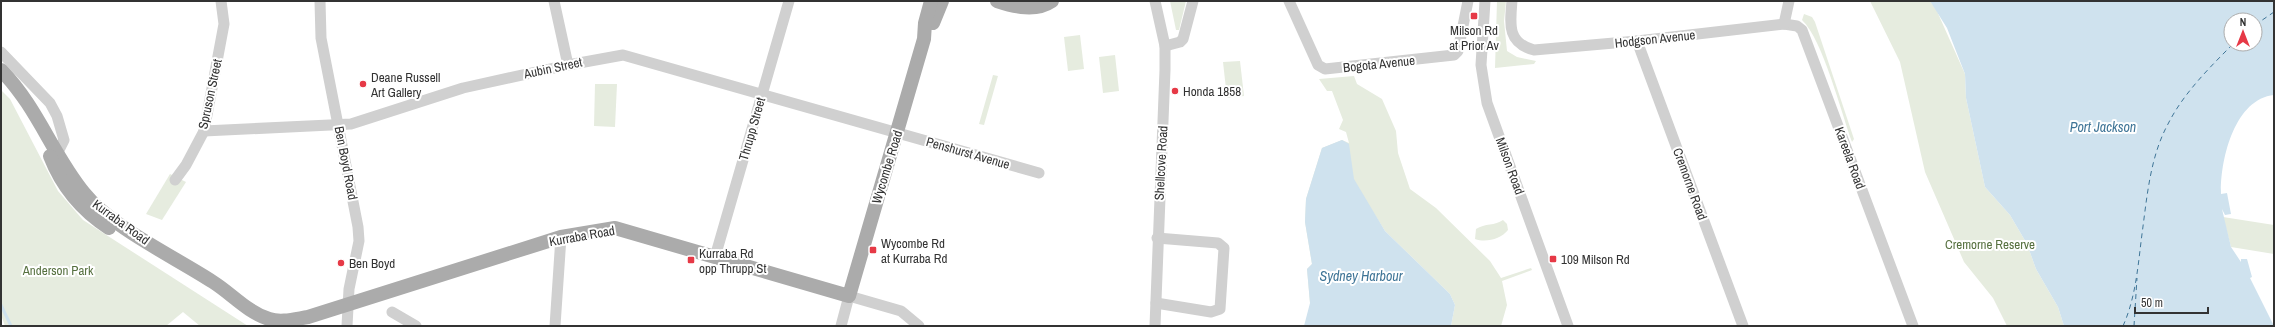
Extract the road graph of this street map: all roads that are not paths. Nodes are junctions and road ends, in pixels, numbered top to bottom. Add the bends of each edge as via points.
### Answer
1 (221, 1) edge
2 (320, 1) edge
3 (554, 1) edge
4 (789, 1) edge
5 (931, 1) edge
6 (942, 1) edge
7 (997, 1) edge
8 (1052, 1) edge
9 (1155, 1) edge
10 (1193, 1) edge
11 (1289, 1) edge
12 (1468, 1) edge
13 (1485, 1) edge
14 (1512, 1) edge
15 (1789, 1) edge
16 (1784, 24) junction
17 (924, 39) junction
18 (1637, 41) junction
19 (1165, 46) junction
20 (1, 52) edge
21 (568, 65) junction
22 (1, 70) edge
23 (1, 80) edge
24 (762, 94) junction
25 (339, 125) junction
26 (204, 131) junction
27 (897, 133) junction
28 (54, 154) junction
29 (1038, 173) dead end
30 (175, 180) dead end
31 (561, 237) junction
32 (1157, 238) junction
33 (715, 257) junction
34 (849, 296) junction
35 (349, 303) junction
36 (1156, 303) junction
37 (392, 312) dead end
38 (1152, 324) edge
39 (347, 326) edge
40 (416, 326) edge
41 (555, 326) edge
42 (841, 326) edge
43 (919, 326) edge
44 (1568, 326) edge
45 (1743, 326) edge
46 (1913, 326) edge

1 - 26 street, Spruson Street via 224,24
2 - 25 street, Ben Boyd Road via 321,38
3 - 21 street
4 - 24 street, Thrupp Street
5 - 17 main road, Wycombe Road
6 - 17 main road, Wycombe Road
7 - 8 main road via 1017,7 1033,8 1046,6
9 - 19 street, Shellcove Road
10 - 19 street via 1183,39
11 - 12 street, Bogota Avenue via 1318,65 1325,69 1454,55 1458,51
13 - 44 street, Milson Road via 1481,65 1487,103
14 - 18 street, Hodgson Avenue via 1510,22 1513,35 1527,48 1542,50
15 - 16 street
16 - 18 street, Hodgson Avenue
16 - 46 street, Kareela Road via 1796,26 1806,36
17 - 27 main road, Wycombe Road
18 - 45 street, Cremorne Road
19 - 32 street, Shellcove Road
20 - 28 street via 53,109 64,138
21 - 24 street, Aubin Street via 624,55
21 - 25 street, Aubin Street via 463,88 351,124
22 - 28 main road, Kurraba Road via 28,101
23 - 28 main road, Kurraba Road via 20,103
24 - 27 street, Aubin Street
24 - 33 street, Thrupp Street
25 - 26 street, Aubin Street
25 - 35 street, Ben Boyd Road via 359,235
26 - 30 street, Spruson Street
27 - 29 street, Penshurst Avenue
27 - 34 main road, Wycombe Road
28 - 35 main road, Kurraba Road via 64,186 88,213 217,294 269,319 289,320 318,314
31 - 33 main road, Kurraba Road via 622,229
31 - 35 main road, Kurraba Road
31 - 41 street
32 - 36 street, Shellcove Road
32 - 36 street via 1218,243 1224,248 1220,309 1211,312
33 - 34 main road, Kurraba Road
34 - 42 street
34 - 43 street, Kurraba Road via 901,311
35 - 39 street, Ben Boyd Road
36 - 38 street, Shellcove Road
37 - 40 street

